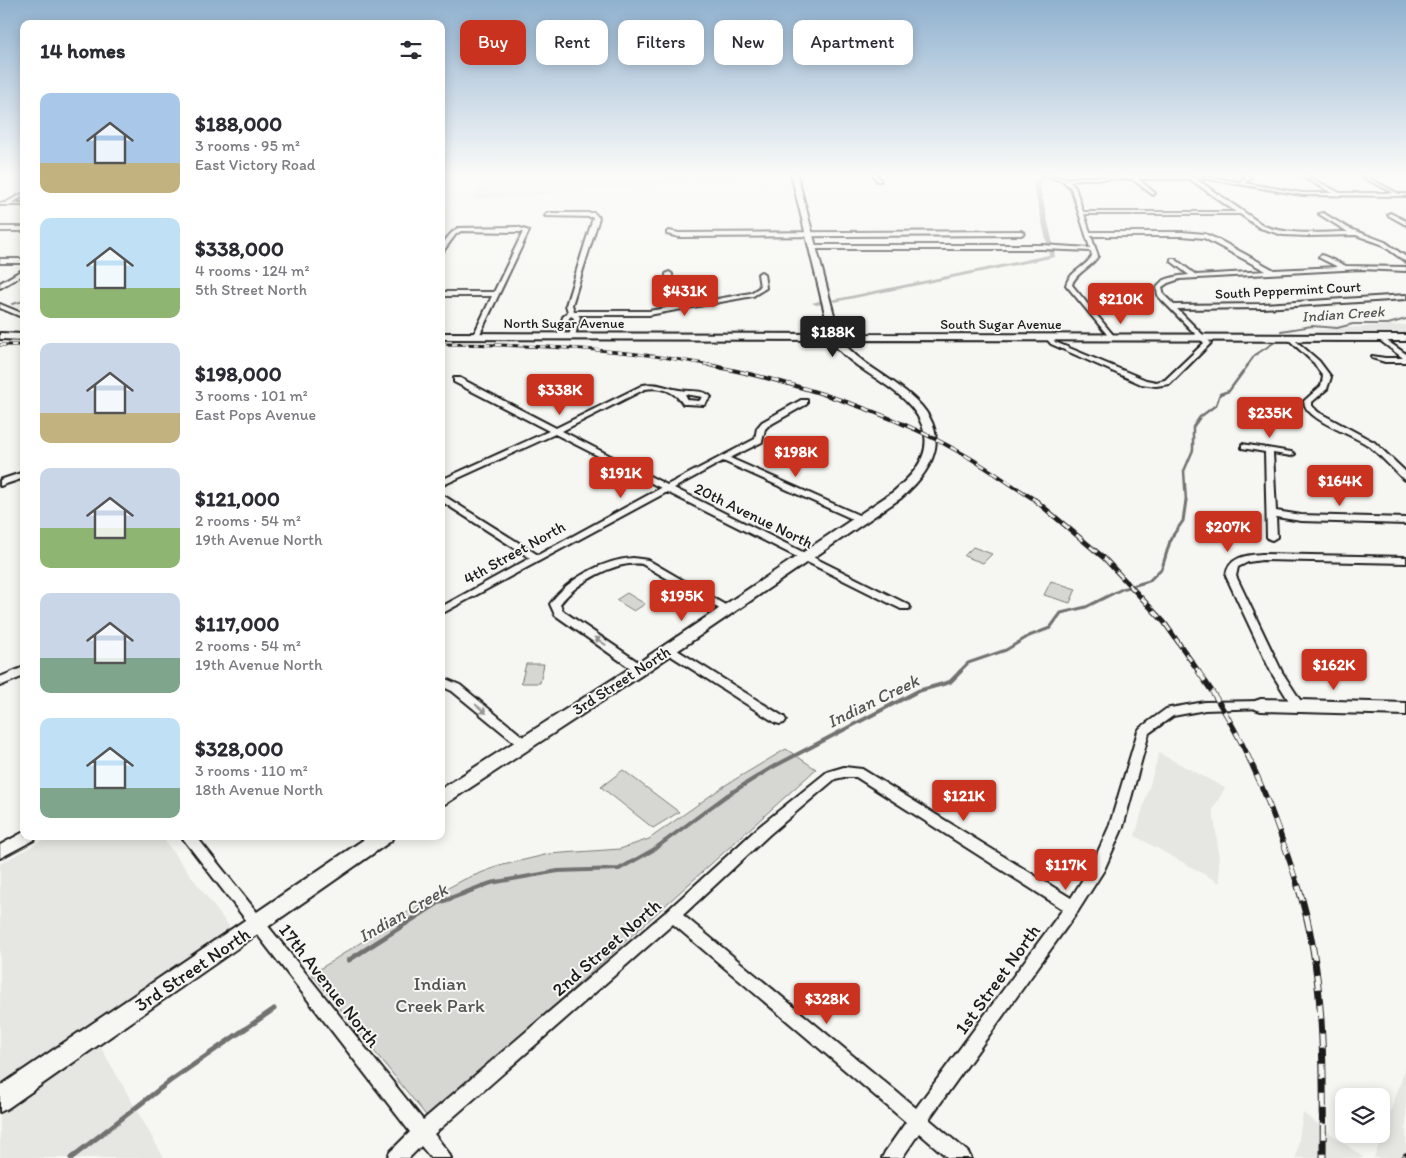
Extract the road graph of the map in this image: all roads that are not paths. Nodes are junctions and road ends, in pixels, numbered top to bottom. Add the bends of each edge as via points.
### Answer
1 (20, 228) edge
2 (593, 228) edge
3 (808, 228) edge
4 (1086, 228) edge
5 (1265, 228) edge
6 (1347, 228) edge
7 (0, 229) edge
8 (669, 233) dead end
9 (1356, 233) junction
10 (809, 234) junction
11 (1022, 234) dead end
12 (1088, 234) junction
13 (445, 247) edge
14 (813, 247) junction
15 (1094, 250) junction
16 (1322, 257) dead end
17 (1173, 260) dead end
18 (1406, 260) edge
19 (0, 261) edge
20 (20, 261) edge
21 (1346, 268) junction
22 (1406, 269) edge
23 (1275, 273) junction
24 (20, 274) edge
25 (669, 274) dead end
26 (761, 274) dead end
27 (1195, 277) junction
28 (0, 286) edge
29 (445, 294) edge
30 (497, 294) junction
31 (1406, 297) edge
32 (0, 306) edge
33 (1172, 307) junction
34 (671, 309) junction
35 (570, 313) junction
36 (20, 314) edge
37 (0, 336) edge
38 (445, 336) edge
39 (476, 336) junction
40 (560, 336) junction
41 (572, 336) junction
42 (20, 337) edge
43 (1112, 337) junction
44 (1203, 337) junction
45 (1289, 337) junction
46 (836, 338) junction
47 (1049, 338) junction
48 (1380, 338) junction
49 (1406, 338) edge
50 (1374, 357) dead end
51 (1406, 358) edge
52 (457, 380) dead end
53 (680, 393) dead end
54 (804, 402) dead end
55 (556, 431) junction
56 (1245, 446) dead end
57 (1269, 450) junction
58 (1291, 454) dead end
59 (723, 458) junction
60 (20, 476) edge
61 (1406, 477) edge
62 (445, 481) edge
63 (0, 483) edge
64 (667, 488) junction
65 (445, 500) edge
66 (1271, 513) junction
67 (860, 519) junction
68 (1406, 521) edge
69 (1272, 537) dead end
70 (805, 557) junction
71 (538, 559) junction
72 (1406, 560) edge
73 (905, 607) dead end
74 (445, 609) edge
75 (727, 609) junction
76 (669, 649) junction
77 (640, 669) junction
78 (20, 673) edge
79 (0, 682) edge
80 (445, 683) edge
81 (1261, 706) joint
82 (1298, 706) junction
83 (1406, 709) edge
84 (780, 720) dead end
85 (523, 743) junction
86 (445, 795) edge
87 (22, 840) edge
88 (191, 840) edge
89 (378, 840) edge
90 (0, 852) edge
91 (1073, 907) junction
92 (673, 915) junction
93 (257, 924) junction
94 (0, 1100) edge
95 (917, 1122) junction
96 (422, 1133) junction
97 (396, 1158) edge
98 (442, 1158) edge
99 (891, 1158) edge
100 (962, 1158) edge

1 - 7 street
2 - 35 street via 569,305
3 - 10 street
4 - 12 street
5 - 9 street via 1278,232
6 - 9 street
8 - 10 street
9 - 18 street via 1383,243
10 - 11 street
10 - 14 street
12 - 15 street
12 - 23 street via 1205,236
13 - 30 street via 458,230 526,231
14 - 15 street via 1048,247
14 - 46 street
15 - 43 street via 1094,260 1071,278 1069,285
16 - 21 street
17 - 27 street
19 - 20 street
21 - 22 street
21 - 23 street
23 - 27 street
24 - 28 street
25 - 34 street via 668,306
26 - 34 street via 763,288 753,294
27 - 33 street via 1168,280 1158,287 1158,292
29 - 30 street
30 - 39 street
31 - 33 street, South Peppermint Court via 1263,306
32 - 36 street
33 - 44 street
34 - 35 street
35 - 40 street
35 - 41 street via 577,317
37 - 42 street
38 - 39 street, North Sugar Avenue
39 - 40 street, North Sugar Avenue
40 - 41 street, North Sugar Avenue
41 - 46 street, North Sugar Avenue
43 - 44 street, South Sugar Avenue
43 - 47 street, South Sugar Avenue
44 - 45 street, South Sugar Avenue
44 - 47 street via 1208,342 1167,382 1156,384 1144,382 1053,343
45 - 48 street, South Sugar Avenue
45 - 61 street via 1317,362 1327,376 1324,387 1308,401 1311,410 1371,444
46 - 47 street, South Sugar Avenue
46 - 67 street, 3rd Street North via 851,360 908,398 929,427 931,446 925,467 896,495
48 - 49 street, South Sugar Avenue
48 - 51 street
50 - 51 street via 1385,360
52 - 55 street, 20th Avenue North
53 - 55 street via 652,384
54 - 59 street, 4th Street North via 765,424 759,440
55 - 62 street
55 - 64 street, 20th Avenue North
56 - 57 street
57 - 58 street
57 - 66 street
59 - 64 street, 4th Street North
59 - 67 street
60 - 63 street
64 - 70 street, 20th Avenue North
64 - 71 street, 4th Street North
65 - 71 street
66 - 68 street via 1300,518
66 - 69 street
67 - 70 street, 3rd Street North
70 - 73 street, 20th Avenue North
70 - 75 street, 3rd Street North
71 - 74 street, 4th Street North
72 - 82 street via 1262,557 1243,559 1235,564 1232,576 1277,672
75 - 76 street, 3rd Street North
77 -> 75 street via 559,613 555,604 559,597 572,586 608,567 631,561 645,562
76 - 77 street, 3rd Street North
76 - 84 street
77 - 85 street, 3rd Street North
78 - 79 street
80 -> 85 street via 456,688
81 - 82 street
81 - 91 street, 1st Street North via 1205,706 1170,712 1144,731 1116,827 1099,866
82 - 83 street
85 - 86 street, 3rd Street North
87 - 90 street
88 - 93 street, 17th Avenue North
89 - 93 street, 3rd Street North
91 - 92 street, 2nd Street North via 858,772 844,772 831,776 765,830
91 - 95 street, 1st Street North
92 - 95 street
92 - 96 street, 2nd Street North
93 - 94 street, 3rd Street North
93 - 96 street, 17th Avenue North
95 - 99 street, 1st Street North
95 - 100 street
96 - 97 street, 2nd Street North
96 - 98 street, 17th Avenue North

